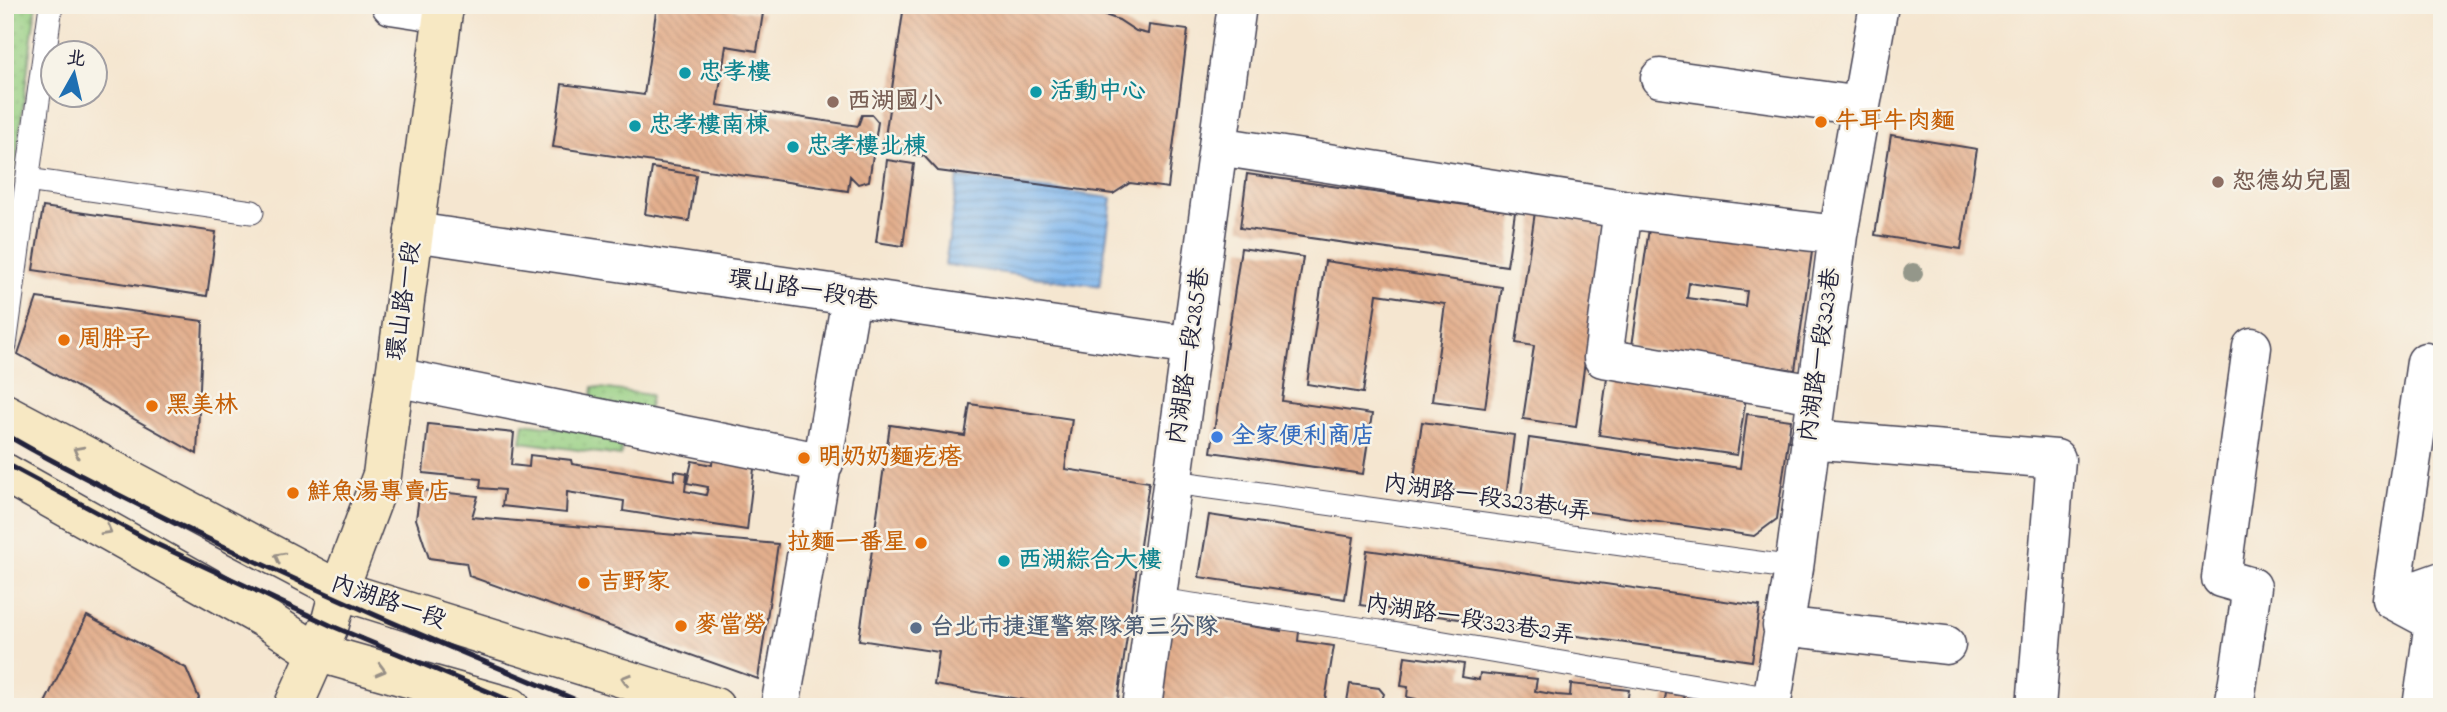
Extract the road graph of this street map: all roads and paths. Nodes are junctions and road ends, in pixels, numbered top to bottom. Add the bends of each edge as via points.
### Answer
1 (51, 5) edge
2 (391, 5) edge
3 (1237, 5) edge
4 (1879, 5) edge
5 (443, 9) edge
6 (1660, 78) dead end
7 (1861, 106) junction
8 (1218, 146) junction
9 (27, 180) junction
10 (1623, 209) junction
11 (252, 212) dead end
12 (414, 232) junction
13 (1838, 235) junction
14 (851, 298) junction
15 (5, 345) edge
16 (1192, 346) junction
17 (2252, 347) dead end
18 (2426, 362) dead end
19 (395, 377) junction
20 (1816, 394) junction
21 (5, 413) edge
22 (1810, 439) junction
23 (824, 463) junction
24 (5, 473) edge
25 (1174, 482) junction
26 (1794, 568) junction
27 (2442, 581) edge
28 (339, 590) junction
29 (2391, 599) junction
30 (1158, 600) junction
31 (1782, 626) junction
32 (1947, 645) dead end
33 (316, 652) junction
34 (1771, 703) edge
35 (293, 707) edge
36 (511, 707) edge
37 (715, 707) edge
38 (780, 707) edge
39 (1142, 707) edge
40 (2036, 707) edge
41 (2234, 707) edge
42 (2422, 707) edge

1 - 9 lane
2 - 5 street
3 - 8 street, 內湖路一段285巷
4 - 7 street, 內湖路一段323巷
5 - 12 main road, 環山路一段
6 - 7 street
7 - 13 street, 內湖路一段323巷
8 - 10 street
8 - 16 street, 內湖路一段285巷
9 - 11 lane
9 - 15 lane
10 - 13 street
10 - 20 street via 1603,358
12 - 14 street, 環山路一段9巷
12 - 19 main road, 環山路一段
13 - 20 street, 內湖路一段323巷
14 - 16 street, 環山路一段9巷
14 - 23 street
16 - 25 street, 內湖路一段285巷
17 - 41 street via 2221,578 2252,587
18 - 29 street
19 - 23 street
19 - 28 main road, 環山路一段 via 382,475
20 - 22 street, 內湖路一段323巷
28 -> 21 main road, 內湖路一段
22 - 26 street, 內湖路一段323巷
22 - 40 street via 2056,459
23 - 38 street
24 -> 33 main road
25 - 26 lane, 內湖路一段323巷4弄
25 - 30 street, 內湖路一段285巷
26 - 31 street, 內湖路一段323巷
27 - 29 street
28 - 33 main road, 環山路一段
37 -> 28 main road, 內湖路一段
29 - 42 street via 2434,622
30 - 34 lane, 內湖路一段323巷2弄 via 1380,632
30 - 39 street, 內湖路一段285巷
31 - 32 street
31 - 34 street, 內湖路一段323巷
33 - 35 main road, 環山路一段
33 -> 36 main road

